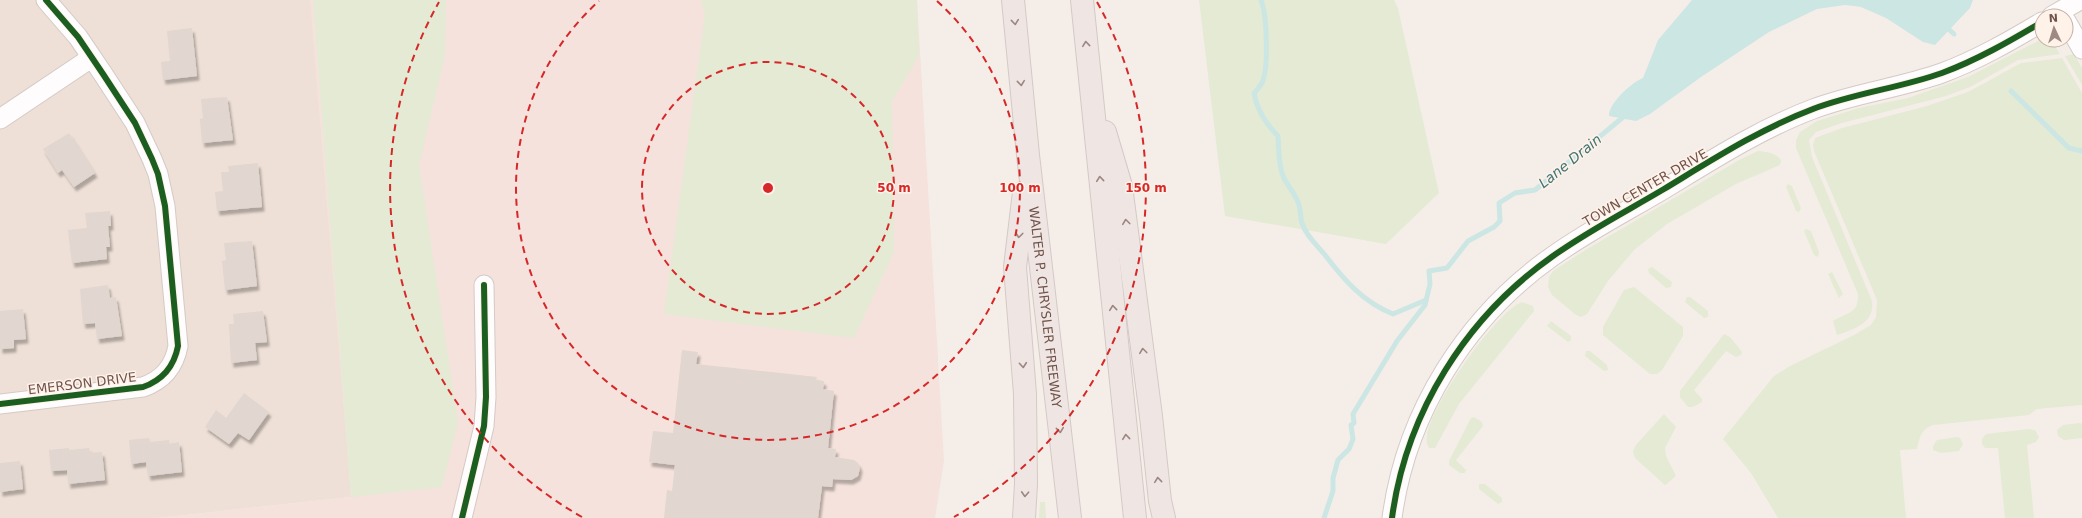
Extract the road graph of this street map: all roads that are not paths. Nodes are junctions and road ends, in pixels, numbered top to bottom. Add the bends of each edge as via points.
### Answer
1 (46, 0) edge
2 (1013, 0) edge
3 (1082, 0) edge
4 (2080, 0) edge
5 (2067, 8) edge
6 (2034, 26) edge
7 (2074, 36) edge
8 (2082, 49) edge
9 (91, 58) junction
10 (1090, 83) junction
11 (0, 119) edge
12 (1028, 155) junction
13 (484, 285) dead end
14 (0, 404) edge
15 (462, 518) edge
16 (1024, 518) edge
17 (1070, 518) edge
18 (1135, 518) edge
19 (1164, 518) edge
20 (1392, 518) edge

1 - 9 street, EMERSON DRIVE via 78,37
2 -> 12 highway, WALTER P. CHRYSLER FREEWAY
10 -> 3 highway
4 - 5 street
6 - 20 street, TOWN CENTER DRIVE via 1984,54 1942,72 1836,101 1776,125 1588,233 1535,269 1482,319 1459,348 1436,385 1407,454
7 - 8 street
9 - 11 street
9 - 14 street, EMERSON DRIVE via 135,123 156,169 165,206 178,346 176,358 171,368 155,383 143,387
18 -> 10 highway
19 -> 10 highway via 1121,186
12 -> 16 highway via 1015,267 1025,394
12 -> 17 highway, WALTER P. CHRYSLER FREEWAY
13 - 15 street via 484,426

